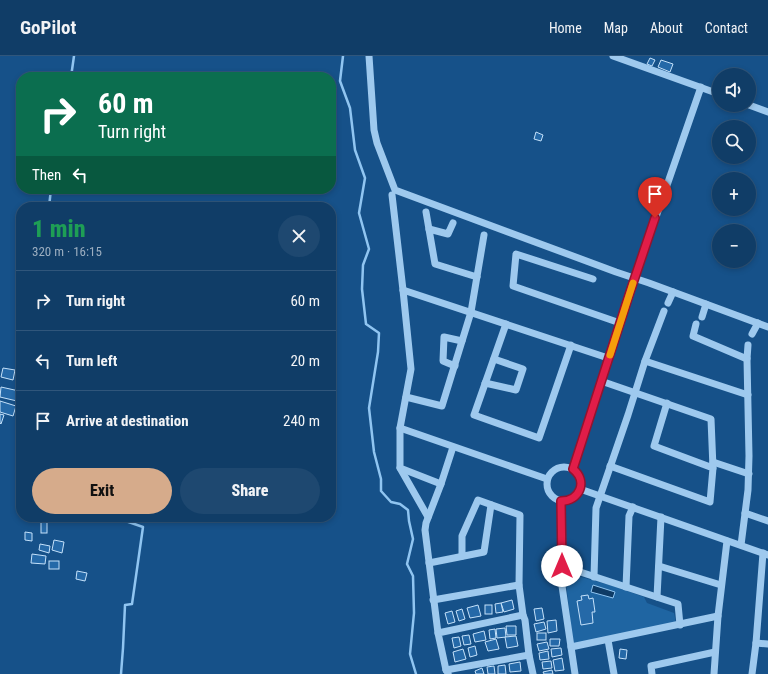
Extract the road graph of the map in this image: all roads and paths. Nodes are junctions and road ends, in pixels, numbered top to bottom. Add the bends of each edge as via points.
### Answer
1 (369, 56) edge
2 (613, 56) edge
3 (701, 87) junction
4 (712, 91) edge
5 (756, 108) edge
6 (768, 112) edge
7 (392, 195) dead end
8 (426, 212) dead end
9 (453, 223) dead end
10 (429, 229) junction
11 (484, 235) dead end
12 (599, 266) junction
13 (477, 277) junction
14 (403, 290) junction
15 (673, 292) junction
16 (668, 303) dead end
17 (706, 304) junction
18 (471, 312) junction
19 (664, 312) dead end
20 (702, 317) dead end
21 (620, 323) junction
22 (758, 323) junction
23 (506, 324) junction
24 (696, 324) dead end
25 (768, 326) edge
26 (752, 334) dead end
27 (462, 341) junction
28 (571, 345) junction
29 (748, 345) dead end
30 (608, 358) junction
31 (494, 359) junction
32 (747, 359) junction
33 (645, 361) junction
34 (454, 366) junction
35 (601, 381) junction
36 (485, 383) junction
37 (635, 392) junction
38 (748, 394) junction
39 (406, 397) junction
40 (667, 403) junction
41 (400, 428) junction
42 (453, 447) junction
43 (713, 465) junction
44 (610, 466) junction
45 (400, 468) junction
46 (573, 469) junction
47 (749, 474) junction
48 (547, 479) junction
49 (440, 484) junction
50 (580, 488) junction
51 (601, 496) junction
52 (561, 501) junction
53 (491, 505) junction
54 (633, 507) junction
55 (745, 513) junction
56 (428, 517) junction
57 (661, 517) junction
58 (768, 520) edge
59 (727, 541) junction
60 (741, 546) junction
61 (766, 554) edge
62 (462, 556) junction
63 (429, 563) junction
64 (562, 566) junction
65 (659, 566) junction
66 (594, 577) junction
67 (519, 585) junction
68 (721, 585) junction
69 (626, 587) junction
70 (657, 597) junction
71 (433, 600) junction
72 (523, 615) junction
73 (718, 616) junction
74 (680, 624) junction
75 (438, 633) junction
76 (608, 640) junction
77 (756, 643) junction
78 (768, 644) edge
79 (571, 647) junction
80 (715, 652) junction
81 (529, 655) junction
82 (447, 672) edge
83 (533, 674) edge
84 (575, 674) edge
85 (614, 674) edge
86 (652, 674) edge
87 (714, 674) edge
88 (752, 674) edge

1 - 12 street via 374,130 395,190 519,240
2 - 3 street
3 - 4 street
3 - 21 street
5 - 6 street
7 - 14 street
8 - 10 street
9 - 10 street via 448,234
10 - 13 street via 435,264
11 - 13 street
12 - 15 street
12 - 21 street via 594,276 516,254 513,286
13 - 18 street
14 - 18 street
14 - 39 street via 411,369
15 - 16 street
15 - 17 street
17 - 20 street
17 - 22 street
18 - 23 street
18 - 27 street
19 - 33 street
21 - 30 street
22 - 25 street
22 - 26 street
23 - 28 street
23 - 31 street
24 - 32 street via 692,336
27 - 34 street
27 - 34 street via 444,337 443,361
28 - 30 street
28 - 36 street via 539,438 474,415
29 - 32 street
30 - 35 street
31 - 36 street
31 - 36 street via 523,369 516,390
32 - 38 street
33 - 37 street
33 - 38 street
34 - 39 street via 442,406
35 - 37 street
35 - 46 street
37 - 40 street
37 - 44 street
38 - 47 street
39 - 41 street
40 - 43 street via 711,419
40 - 43 street via 654,446
41 - 42 street
41 - 45 street
42 - 48 street
42 - 49 street
43 - 44 street via 710,502
43 - 47 street
44 - 51 street
45 - 49 street
45 - 56 street
46 - 48 street via 556,468
46 - 50 street via 580,479
47 - 55 street
48 - 52 street via 549,493
49 - 56 street
50 - 51 street
50 - 52 street via 575,497
51 - 54 street
51 - 66 street via 596,508
52 - 64 street
53 - 62 street via 484,552
53 - 62 street via 478,500 462,536
53 - 67 street via 520,515
54 - 57 street
54 - 69 street via 629,516
55 - 58 street
55 - 60 street
56 - 63 street via 425,530
57 - 59 street
57 - 65 street
59 - 60 street
59 - 68 street
60 - 61 street
61 - 77 street
62 - 63 street
63 - 71 street
64 - 66 street
64 - 79 street via 562,586
65 - 68 street
65 - 70 street
66 - 69 street
67 - 71 street
67 - 72 street
68 - 73 street
69 - 70 street
70 - 74 street via 678,604
71 - 75 street
72 - 75 street
72 - 81 street
73 - 74 street
73 - 80 street
74 - 76 street
75 - 82 street
76 - 79 street
76 - 85 street
77 - 78 street
77 - 88 street
79 - 84 street
80 - 86 street via 651,666
80 - 87 street
81 - 82 street
81 - 83 street

